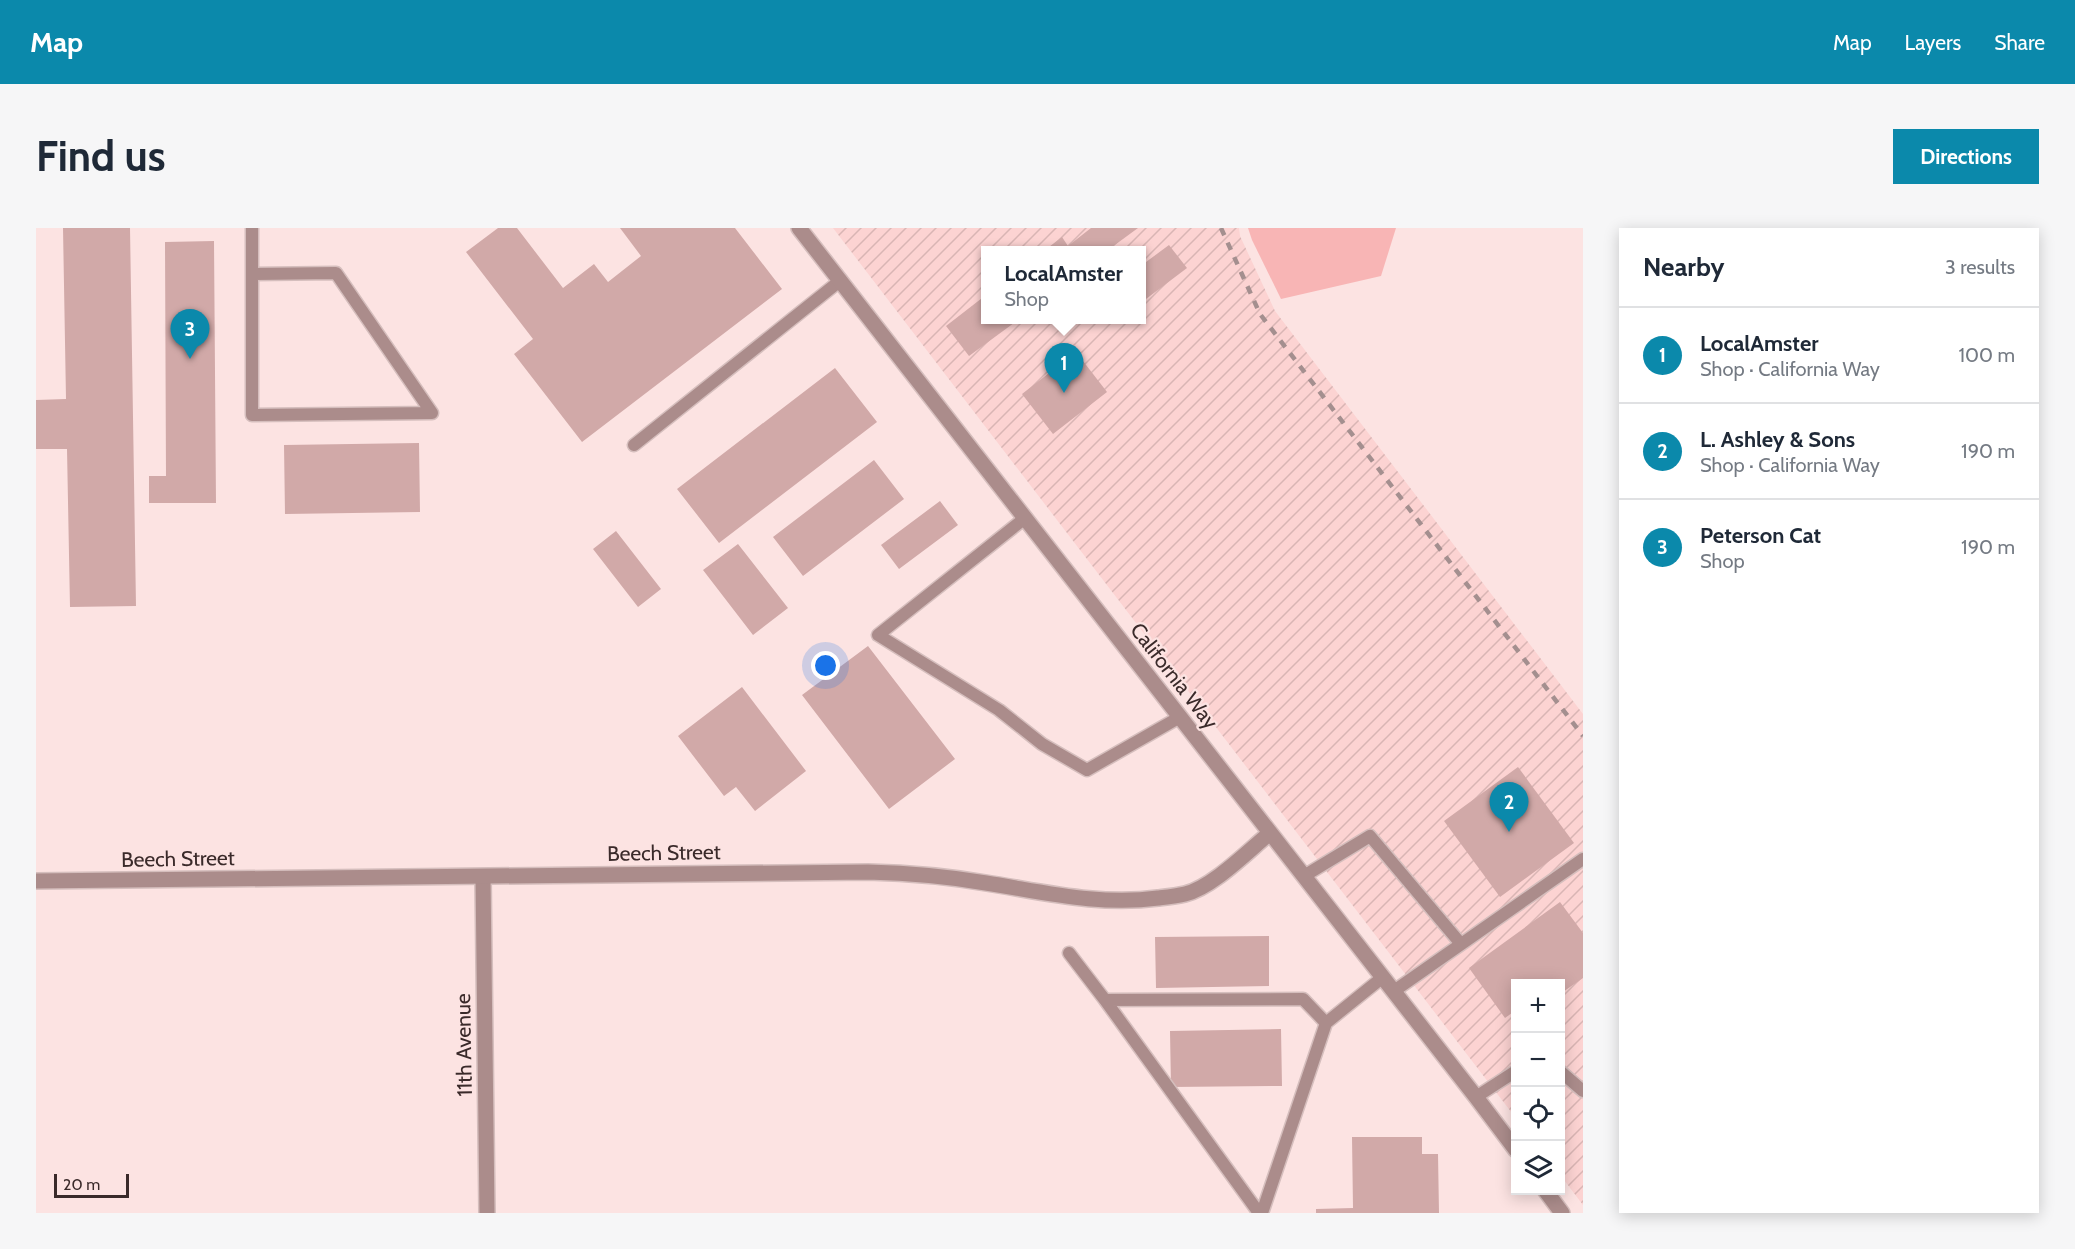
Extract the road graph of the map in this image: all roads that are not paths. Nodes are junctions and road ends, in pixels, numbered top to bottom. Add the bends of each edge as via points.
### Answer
1 (252, 228) edge
2 (800, 228) edge
3 (252, 274) junction
4 (841, 280) junction
5 (633, 445) dead end
6 (1024, 518) junction
7 (1180, 717) junction
8 (1270, 832) junction
9 (1583, 859) edge
10 (1304, 876) junction
11 (483, 877) junction
12 (36, 881) edge
13 (1461, 944) junction
14 (1069, 952) dead end
15 (1383, 977) junction
16 (1394, 991) junction
17 (1105, 1000) junction
18 (1326, 1023) junction
19 (1511, 1074) edge
20 (1565, 1075) edge
21 (1583, 1091) edge
22 (1476, 1097) junction
23 (1511, 1145) edge
24 (1548, 1195) edge
25 (487, 1213) edge
26 (1261, 1213) edge
27 (1562, 1213) edge

1 - 3 lane
2 - 4 street, California Way
3 - 3 lane via 252,415 432,413 336,273
4 - 5 lane
4 - 6 street, California Way
6 - 7 street, California Way
6 - 7 lane via 878,635 1087,770
7 - 8 street, California Way
8 - 10 street, California Way
8 - 11 street, Beech Street via 1227,869 1187,894 1133,901 1040,893 928,874
9 - 13 lane
10 - 13 lane via 1370,836
10 - 15 street, California Way
11 - 12 street, Beech Street
11 - 25 street, 11th Avenue
13 - 16 lane
14 - 17 lane
15 - 16 street, California Way
15 - 18 lane
16 - 22 street, California Way
17 - 18 lane via 1304,999
17 - 26 lane
18 - 26 lane
19 - 22 lane
20 - 21 lane
22 - 23 street, California Way
24 - 27 street

